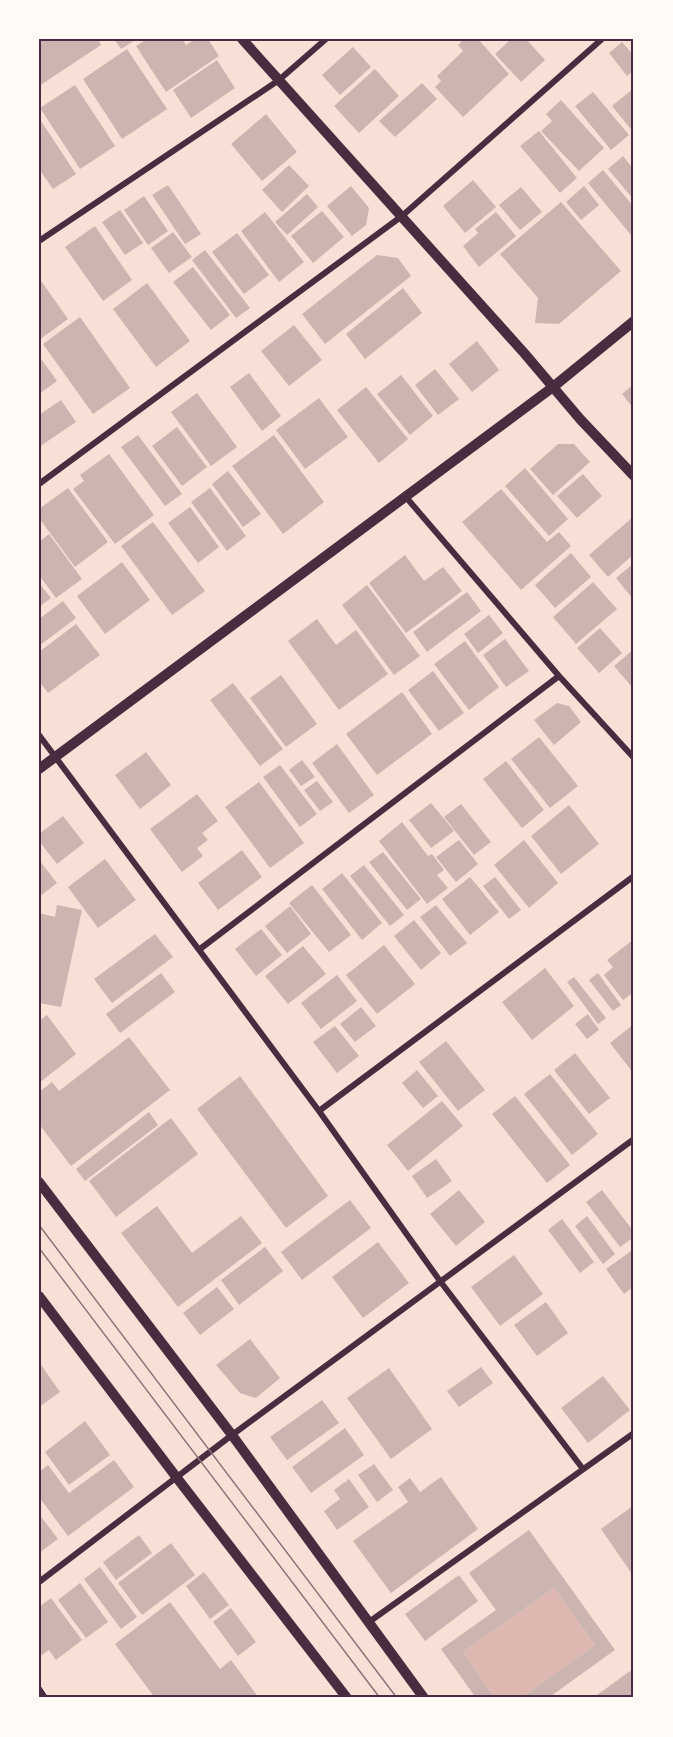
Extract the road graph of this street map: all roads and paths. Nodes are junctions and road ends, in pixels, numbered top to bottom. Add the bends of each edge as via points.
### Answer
1 (242, 39) edge
2 (326, 39) edge
3 (602, 39) edge
4 (279, 81) junction
5 (402, 216) junction
6 (39, 241) edge
7 (634, 321) edge
8 (553, 387) junction
9 (634, 476) edge
10 (39, 484) edge
11 (405, 496) junction
12 (559, 676) junction
13 (39, 735) edge
14 (56, 757) junction
15 (634, 758) edge
16 (39, 769) edge
17 (634, 876) edge
18 (200, 949) junction
19 (319, 1111) junction
20 (634, 1139) edge
21 (39, 1182) edge
22 (440, 1281) junction
23 (39, 1296) edge
24 (634, 1433) edge
25 (232, 1435) junction
26 (583, 1469) junction
27 (177, 1478) junction
28 (39, 1582) edge
29 (369, 1622) junction
30 (39, 1689) edge
31 (45, 1698) edge
32 (347, 1698) edge
33 (424, 1698) edge

1 - 4 street
2 - 4 street
3 - 5 street
4 - 5 street
4 - 6 street
5 - 8 street
5 - 10 street
7 - 8 street
8 - 9 street
8 - 11 street
11 - 12 street
11 - 14 street
12 - 15 street
12 - 18 street
13 - 14 street
14 - 16 street
14 - 18 street
17 - 19 street
18 - 19 street
19 - 22 street
20 - 22 street
21 - 25 street
22 - 25 street
22 - 26 street
23 - 27 street
24 - 26 street
25 - 27 street
25 - 29 street
26 - 29 street
27 - 28 street
27 - 32 street
29 - 33 street
30 - 31 street

